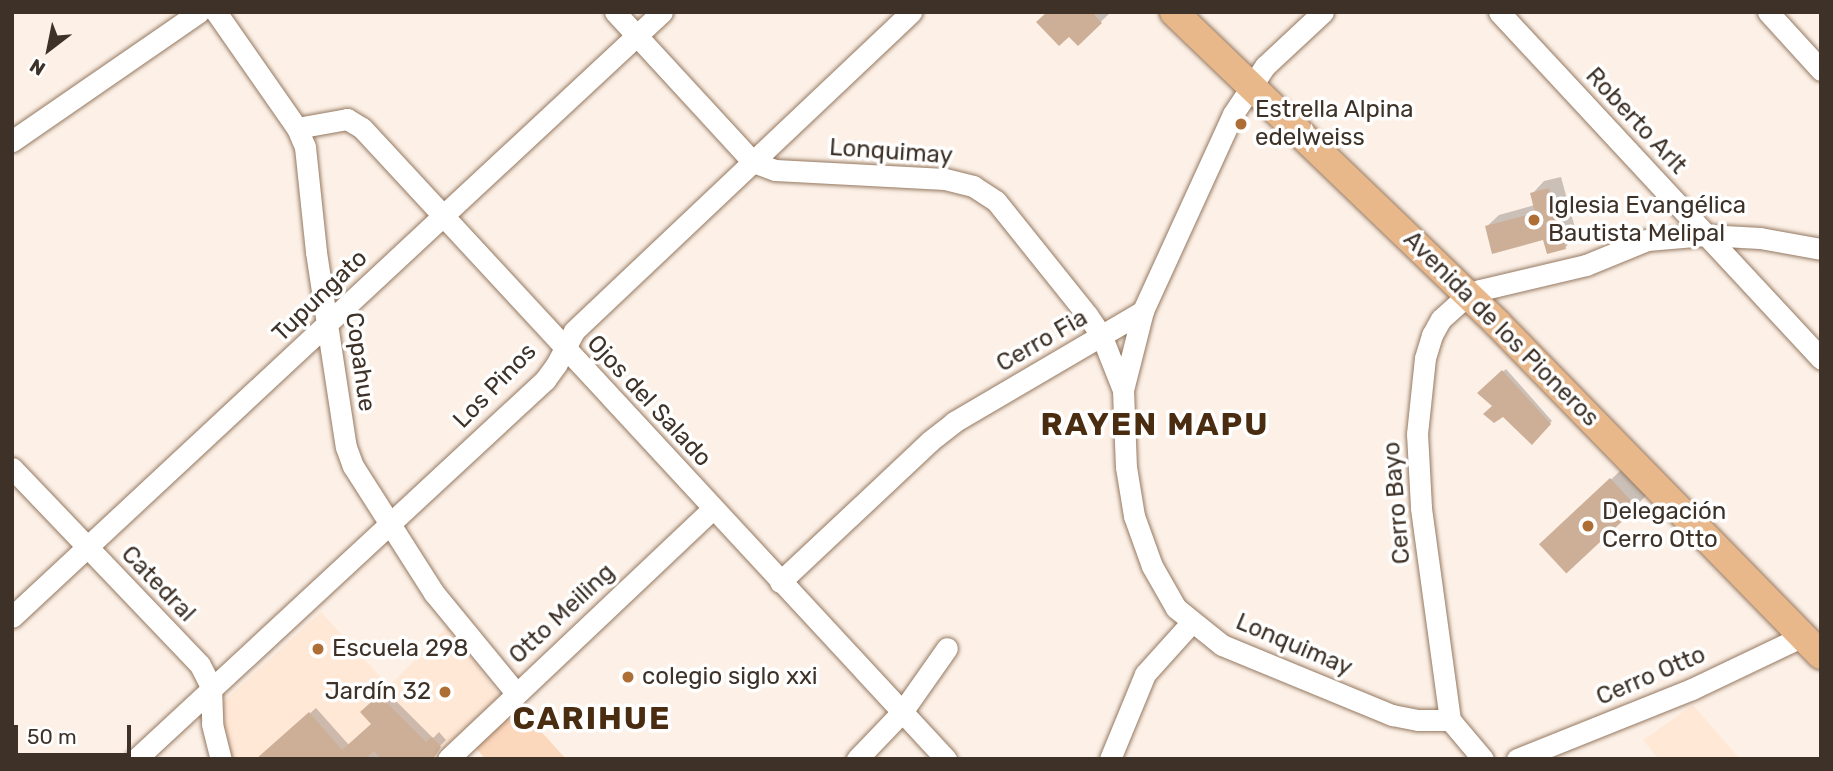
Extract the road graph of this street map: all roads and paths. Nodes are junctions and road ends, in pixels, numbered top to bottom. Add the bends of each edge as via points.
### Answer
1 (199, 12) edge
2 (216, 12) edge
3 (614, 12) edge
4 (662, 12) edge
5 (911, 12) edge
6 (1174, 12) edge
7 (1323, 12) edge
8 (1499, 12) edge
9 (1768, 12) edge
10 (636, 36) junction
11 (1821, 70) edge
12 (1251, 85) junction
13 (297, 128) junction
14 (12, 141) edge
15 (753, 162) junction
16 (443, 215) junction
17 (1706, 235) junction
18 (1821, 248) edge
19 (1468, 295) junction
20 (1143, 311) junction
21 (329, 325) junction
22 (1102, 337) junction
23 (564, 348) junction
24 (1821, 358) edge
25 (1124, 390) junction
26 (12, 468) edge
27 (712, 509) junction
28 (390, 525) junction
29 (87, 549) junction
30 (780, 582) junction
31 (12, 617) edge
32 (1191, 623) junction
33 (1812, 645) edge
34 (947, 648) dead end
35 (211, 687) junction
36 (516, 693) junction
37 (902, 712) junction
38 (1450, 720) junction
39 (136, 759) edge
40 (221, 759) edge
41 (448, 759) edge
42 (857, 759) edge
43 (946, 759) edge
44 (1110, 759) edge
45 (1483, 759) edge
46 (1517, 759) edge

1 - 14 street
2 - 13 street, Copahue
3 - 10 street
4 - 10 street, Tupungato
5 - 15 street, Los Pinos
6 - 12 main road, Avenida de los Pioneros
7 - 12 street
8 - 17 street, Roberto Arlt
9 - 11 street
10 - 15 street
10 - 16 street, Tupungato
12 - 19 main road, Avenida de los Pioneros
12 - 20 street via 1209,161
13 - 16 street, Ojos del Salado via 347,118 362,128
13 - 21 street, Copahue via 305,147
15 - 22 street, Lonquimay via 775,170 945,179 973,186 996,201
15 - 23 street, Los Pinos via 574,331
16 - 21 street, Tupungato
16 - 23 street, Ojos del Salado
17 - 18 street
17 - 19 street via 1647,240 1586,265
17 - 24 street, Roberto Arlt
19 - 33 main road, Avenida de los Pioneros
19 - 38 street, Cerro Bayo via 1447,313 1432,335 1418,408 1421,507
20 - 22 street, Cerro Fia
20 - 25 street, Lonquimay
21 - 28 street, Copahue via 346,447
21 - 29 street, Tupungato
22 - 25 street, Lonquimay
22 - 30 street, Cerro Fia via 954,422
23 - 27 street, Ojos del Salado
23 - 28 street, Los Pinos via 545,380
25 - 32 street, Lonquimay via 1133,516 1152,566 1176,608
26 - 29 street, Catedral
27 - 30 street, Ojos del Salado
27 - 36 street, Otto Meiling
28 - 35 street, Los Pinos
28 - 36 street, Copahue via 434,593
29 - 31 street, Tupungato
29 - 35 street, Catedral via 200,665
30 - 37 street, Ojos del Salado
32 - 38 street, Lonquimay via 1222,645 1392,715
32 - 44 street via 1145,674
33 - 46 street, Cerro Otto
34 - 37 street
35 - 39 street, Los Pinos
35 - 40 street via 212,724
36 - 41 street, Otto Meiling
37 - 42 street
37 - 43 street, Ojos del Salado
38 - 45 street

